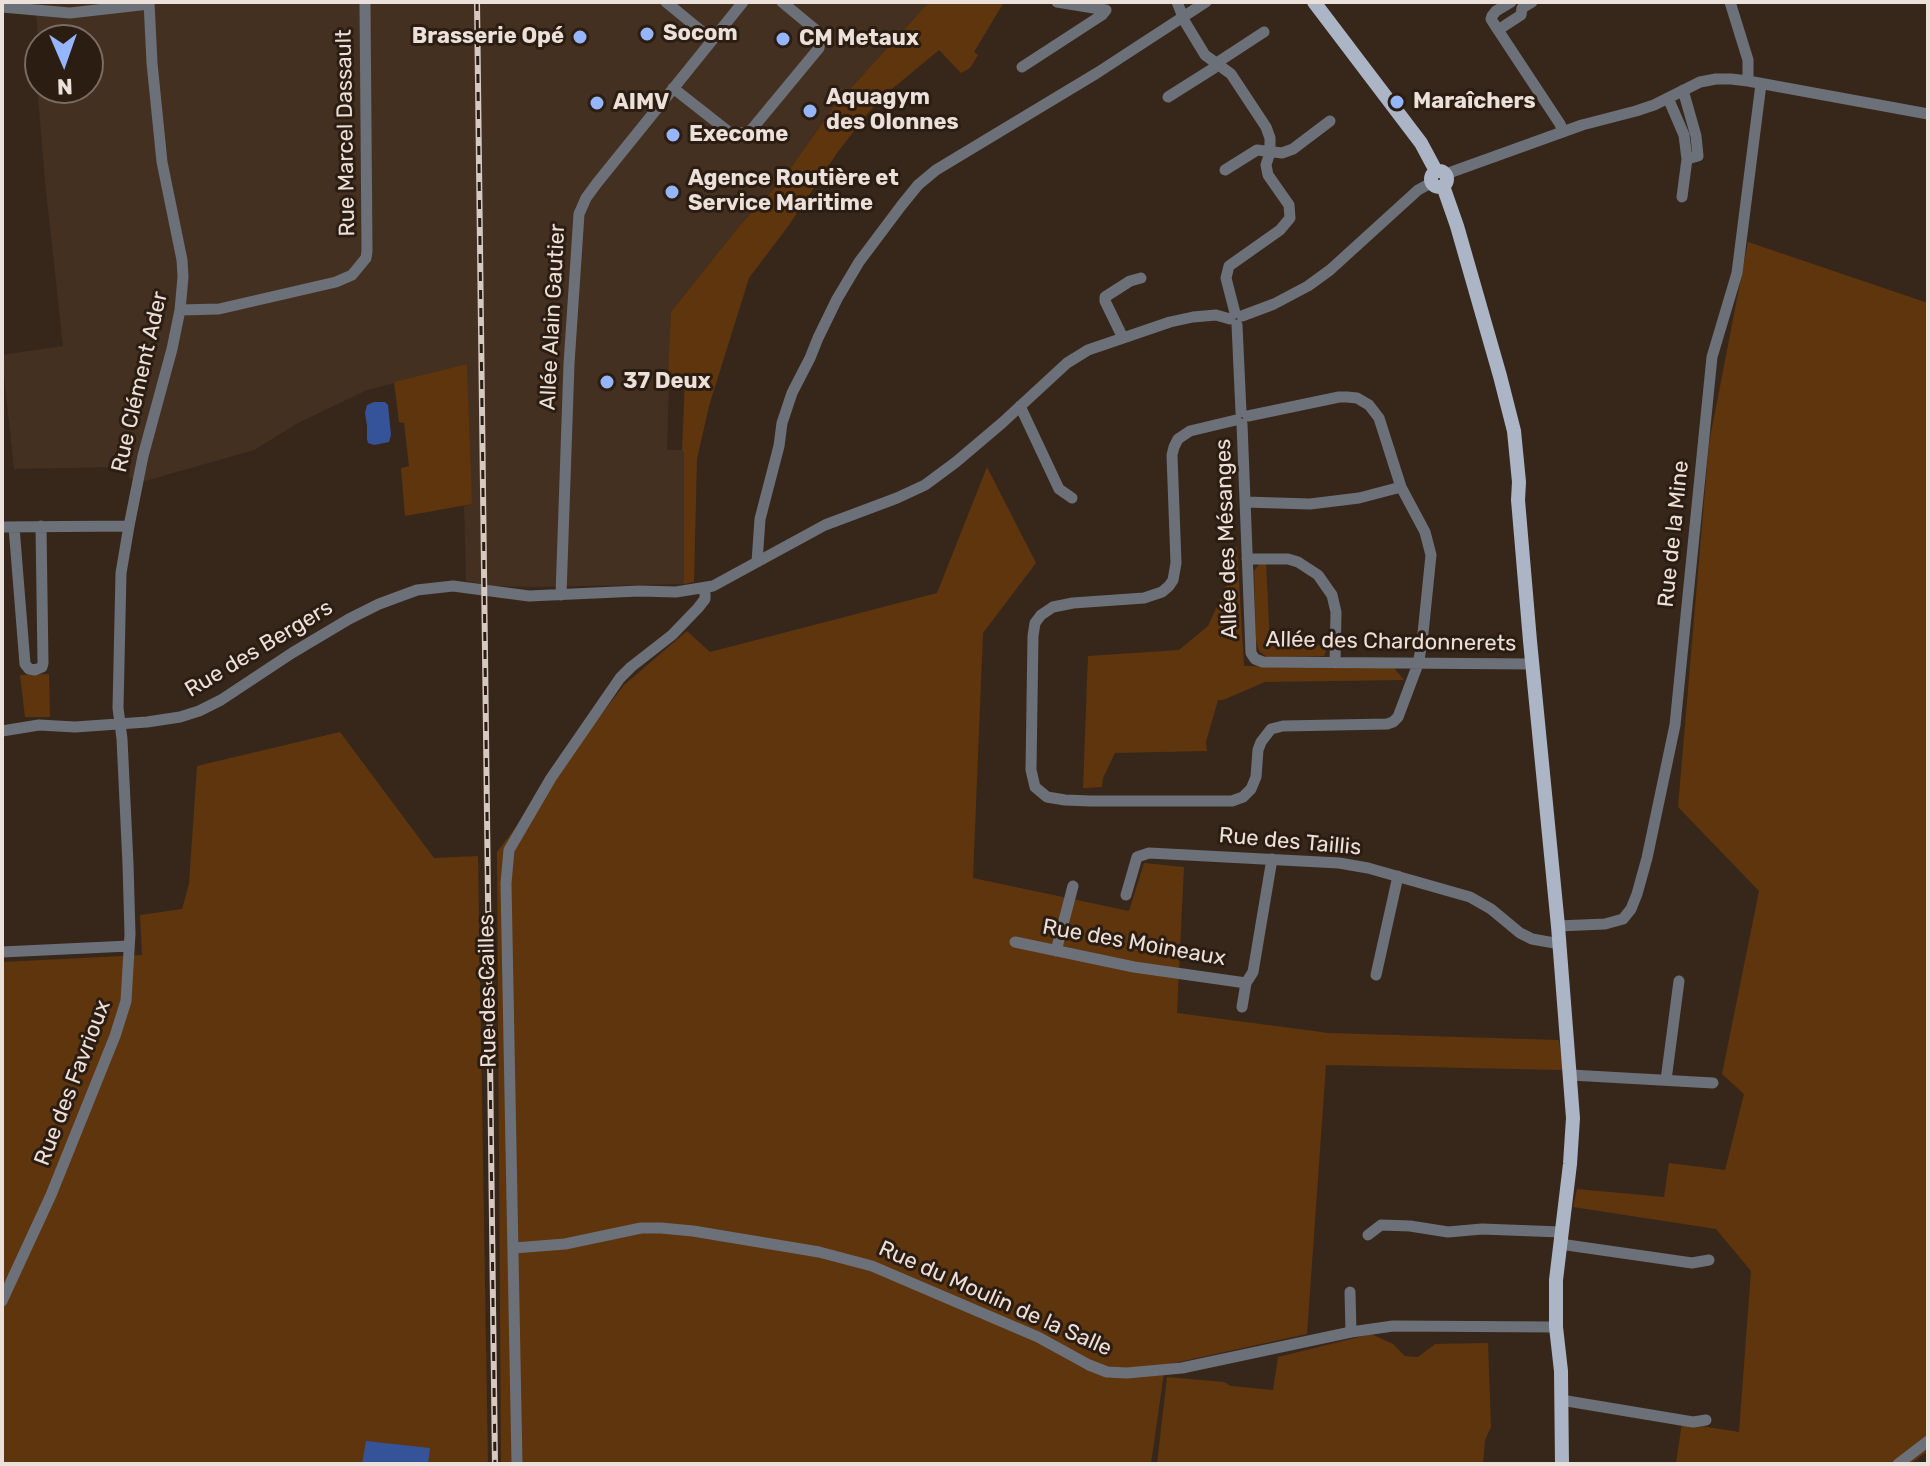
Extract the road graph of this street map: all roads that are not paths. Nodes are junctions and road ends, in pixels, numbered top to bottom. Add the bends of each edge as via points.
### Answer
1 (365, 2) edge
2 (666, 2) edge
3 (743, 2) edge
4 (782, 2) edge
5 (1057, 2) edge
6 (1177, 2) edge
7 (1206, 2) edge
8 (1314, 2) edge
9 (1730, 2) edge
10 (149, 3) edge
11 (1521, 4) edge
12 (1106, 6) edge
13 (2, 7) edge
14 (1183, 17) junction
15 (1264, 32) dead end
16 (711, 39) junction
17 (1215, 64) junction
18 (1022, 67) dead end
19 (1749, 77) junction
20 (1761, 84) junction
21 (673, 88) junction
22 (1683, 90) junction
23 (1168, 97) dead end
24 (1668, 98) junction
25 (1928, 114) edge
26 (1330, 121) dead end
27 (1563, 132) junction
28 (1270, 152) junction
29 (1687, 159) junction
30 (1225, 170) dead end
31 (1439, 178) junction
32 (1682, 197) dead end
33 (1141, 278) dead end
34 (180, 310) junction
35 (1236, 318) junction
36 (1123, 338) junction
37 (1020, 406) junction
38 (1242, 418) junction
39 (1401, 487) junction
40 (1072, 498) dead end
41 (1245, 502) junction
42 (41, 526) junction
43 (129, 526) junction
44 (8, 527) edge
45 (1247, 559) junction
46 (757, 562) junction
47 (705, 588) junction
48 (561, 595) junction
49 (1422, 647) junction
50 (1251, 653) joint
51 (1335, 663) junction
52 (1396, 663) junction
53 (1418, 664) junction
54 (1441, 664) junction
55 (1533, 664) junction
56 (1411, 683) junction
57 (120, 724) junction
58 (2, 731) edge
59 (1272, 859) junction
60 (1398, 876) junction
61 (1073, 886) dead end
62 (1126, 895) dead end
63 (1558, 926) junction
64 (1015, 942) dead end
65 (1560, 944) junction
66 (129, 946) junction
67 (1056, 951) junction
68 (2, 952) edge
69 (1376, 975) dead end
70 (1679, 981) dead end
71 (1246, 983) junction
72 (1242, 1007) dead end
73 (1571, 1075) junction
74 (1666, 1080) junction
75 (1713, 1083) dead end
76 (1368, 1235) dead end
77 (1561, 1238) junction
78 (514, 1248) junction
79 (1709, 1260) dead end
80 (1350, 1292) dead end
81 (2, 1301) edge
82 (1556, 1327) junction
83 (1351, 1332) junction
84 (1561, 1400) junction
85 (1706, 1420) dead end
86 (1928, 1441) edge
87 (517, 1464) edge
88 (1562, 1464) edge
89 (1898, 1464) edge

1 - 34 street, Rue Marcel Dassault via 366,258 352,275 336,282 219,309
2 - 16 street
3 - 16 street, Allée Alain Gautier
4 - 21 street via 817,31 819,48 752,129 729,132
5 - 12 street
6 - 14 street
7 - 14 street
8 - 31 main road via 1421,143
9 - 19 street
10 - 13 street via 70,13
10 - 34 street, Rue Clément Ader via 162,162 182,260
11 - 27 street via 1521,15 1498,30
12 - 18 street via 1102,15
14 - 17 street
14 - 46 street via 936,170 901,206 837,299 792,393 760,519
15 - 17 street
16 - 21 street, Allée Alain Gautier
17 - 23 street
17 - 28 street via 1231,74 1266,127
19 - 20 street
19 - 22 street via 1700,82
20 - 25 street
20 - 63 street, Rue de la Mine via 1737,273 1712,357 1675,725 1647,858 1623,919
21 - 48 street, Allée Alain Gautier via 597,183 579,214
22 - 24 street
22 - 29 street via 1698,156
24 - 27 street
24 - 29 street via 1684,135
26 - 28 street via 1293,149
27 - 31 street
28 - 30 street via 1257,150
28 - 35 street, Allée des Mésanges via 1268,175 1289,205 1290,218 1229,266 1226,278
29 - 32 street
31 - 35 street via 1418,190 1308,286
31 - 55 main road via 1514,431
33 - 36 street via 1105,297
34 - 43 street, Rue Clément Ader
35 - 36 street via 1193,317
35 - 38 street, Allée des Mésanges
36 - 37 street via 1078,355
37 - 40 street via 1059,489
37 - 46 street via 925,485 825,525
38 - 39 street via 1339,397 1364,401 1379,418
38 - 41 street, Allée des Mésanges
38 - 56 street via 1190,431 1174,447 1176,563 1169,586 1144,598 1053,607 1035,623 1031,770 1038,791 1065,800 1232,801 1251,789 1258,750 1271,729 1393,722
39 - 41 street via 1310,504
39 - 49 street via 1430,547
41 - 45 street, Allée des Mésanges
42 - 43 street
42 - 44 street
42 - 44 street via 43,663 35,670 25,664
43 - 57 street, Rue Clément Ader via 121,573
45 - 50 street, Allée des Mésanges
45 - 51 street via 1288,559 1318,575 1336,612
46 - 47 street
47 - 48 street, Rue des Bergers
47 - 78 street, Rue des Cailles via 705,599 688,619 620,678 509,850
48 - 57 street, Rue des Bergers via 453,586 417,590 349,619 199,711
49 - 53 street
49 - 54 street
50 - 51 street, Allée des Chardonnerets via 1263,662
51 - 52 street, Allée des Chardonnerets
52 - 53 street, Allée des Chardonnerets
52 - 56 street
53 - 54 street, Allée des Chardonnerets
53 - 56 street
54 - 55 street, Allée des Chardonnerets
55 - 63 main road
57 - 58 street, Rue des Bergers
57 - 66 street, Rue des Favrioux
59 - 60 street, Rue des Taillis via 1339,863
59 - 62 street, Rue des Taillis via 1149,853 1137,857
59 - 71 street via 1253,972
60 - 65 street, Rue des Taillis via 1470,897 1520,933
60 - 69 street
61 - 67 street
63 - 65 main road
64 - 67 street, Rue des Moineaux
65 - 73 main road
66 - 68 street
66 - 81 street, Rue des Favrioux via 126,1001 115,1036
67 - 71 street, Rue des Moineaux
70 - 74 street
71 - 72 street
73 - 74 street
73 - 77 main road via 1572,1145
74 - 75 street
76 - 77 street via 1381,1225
77 - 79 street via 1692,1263
77 - 82 main road
78 - 83 street, Rue du Moulin de la Salle via 661,1228 819,1252 883,1270 1107,1372 1182,1368
78 - 87 street, Rue des Cailles
80 - 83 street
82 - 83 street, Rue du Moulin de la Salle via 1393,1326
82 - 84 main road
84 - 85 street
84 - 88 main road
86 - 89 street

